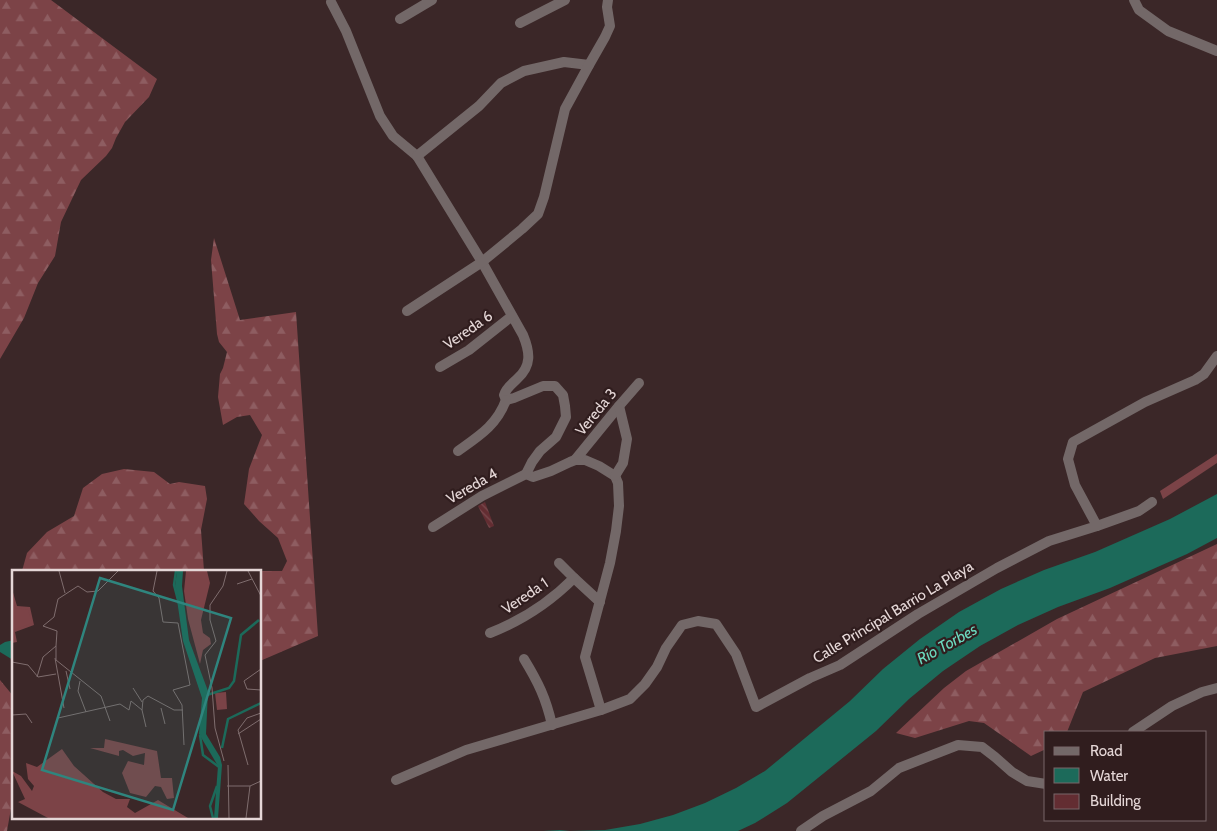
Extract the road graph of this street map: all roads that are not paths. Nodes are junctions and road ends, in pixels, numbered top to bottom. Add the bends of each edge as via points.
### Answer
1 (432, 0) edge
2 (565, 0) edge
3 (608, 0) edge
4 (1134, 0) edge
5 (331, 2) dead end
6 (400, 19) dead end
7 (520, 23) dead end
8 (1217, 51) edge
9 (589, 65) junction
10 (417, 156) junction
11 (482, 262) junction
12 (407, 311) dead end
13 (512, 316) junction
14 (1217, 356) edge
15 (440, 367) dead end
16 (639, 384) dead end
17 (506, 400) junction
18 (619, 406) junction
19 (458, 451) dead end
20 (576, 460) junction
21 (526, 474) junction
22 (615, 476) junction
23 (1152, 502) dead end
24 (1097, 526) junction
25 (433, 527) dead end
26 (559, 563) dead end
27 (574, 578) junction
28 (600, 602) junction
29 (490, 633) dead end
30 (524, 659) dead end
31 (1217, 688) edge
32 (602, 710) junction
33 (552, 725) junction
34 (1134, 731) edge
35 (396, 780) dead end
36 (1044, 784) edge
37 (801, 831) edge

1 - 6 street
2 - 7 street
3 - 9 street via 610,26
4 - 8 street via 1139,10 1168,31
5 - 10 street via 380,116 393,136
9 - 10 street via 564,62 524,71 501,83 479,106
9 - 11 street via 566,109 538,214
10 - 11 street
11 - 12 street
11 - 13 street
13 - 15 street, Vereda 6
13 - 17 street via 528,346 529,357 519,377 506,389
14 - 24 street via 1204,374 1195,380 1145,402 1073,442 1068,459 1075,485
16 - 18 street, Vereda 3
17 - 19 street via 502,411 484,432
17 - 21 street via 543,386 555,386 564,400 566,417 556,437 540,451
18 - 20 street, Vereda 3
18 - 22 street via 627,439 623,463
20 - 21 street via 533,477
20 - 22 street via 585,460
21 - 25 street, Vereda 4 via 482,496
22 - 28 street via 619,506
23 - 24 street via 1139,512
24 - 32 street, Calle Principal Barrio La Playa via 1049,541 997,568 840,665 756,707 736,654 716,624 698,621 682,625 645,684 630,699
26 - 27 street, Vereda 1
27 - 28 street, Vereda 1
27 - 29 street, Vereda 1 via 527,616
28 - 32 street via 585,658
30 - 33 street via 542,690
31 - 34 street via 1172,706
32 - 33 street, Calle Principal Barrio La Playa
33 - 35 street, Calle Principal Barrio La Playa via 466,750
36 - 37 street via 1027,782 982,748 958,745 898,768 871,791

